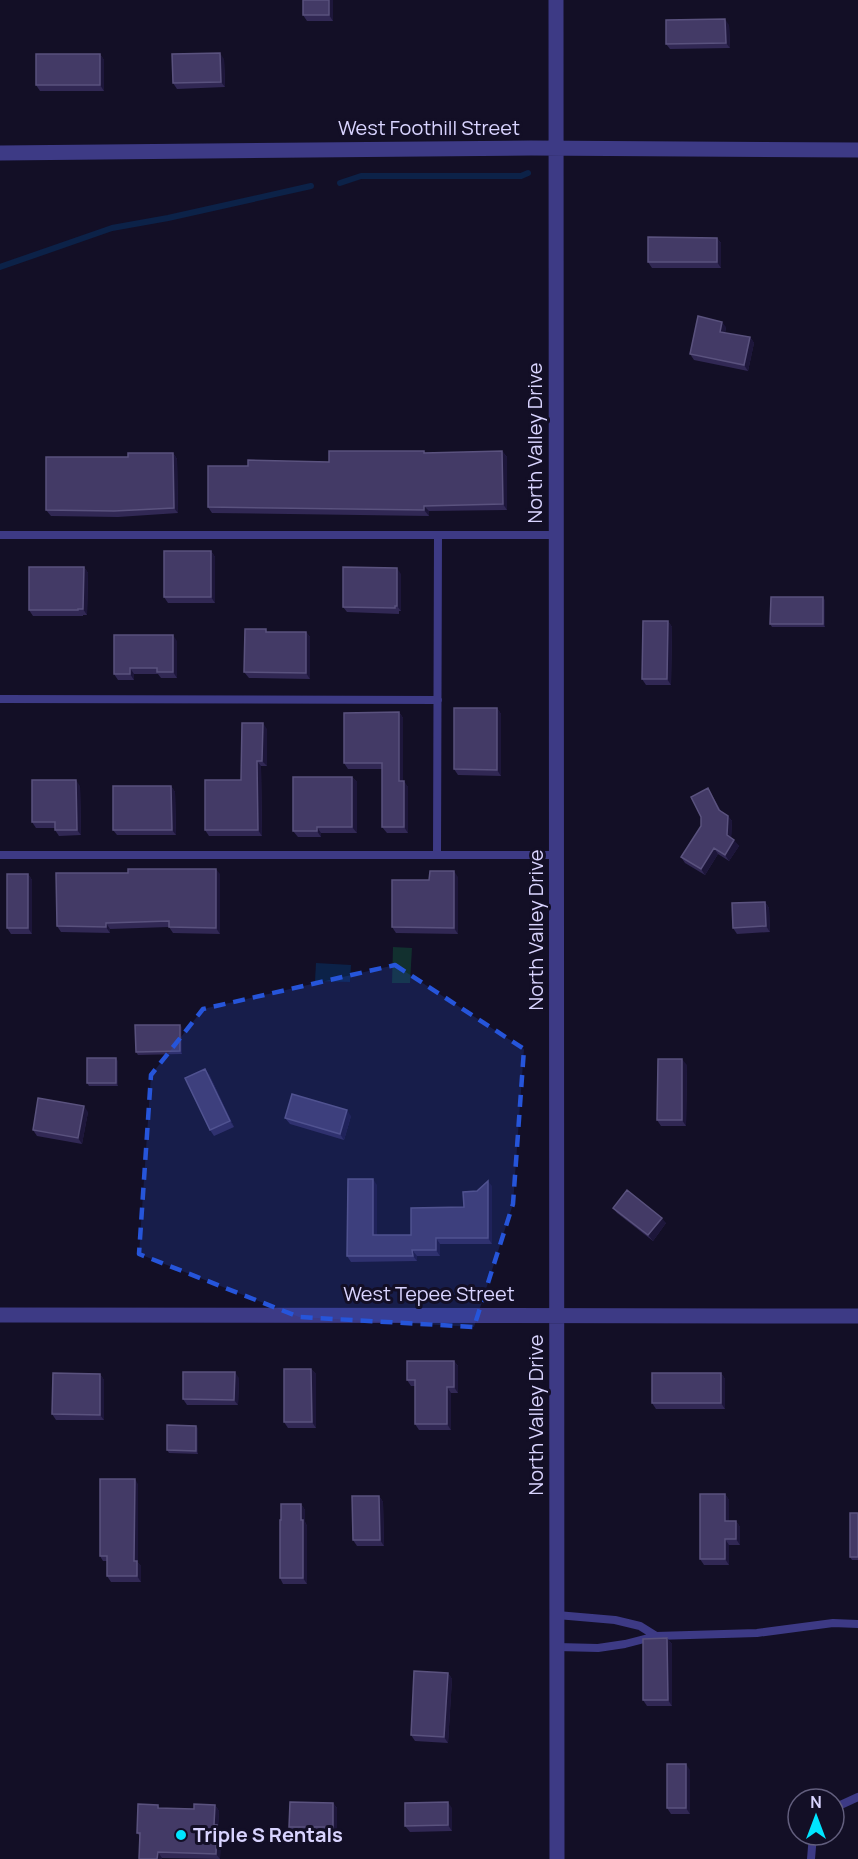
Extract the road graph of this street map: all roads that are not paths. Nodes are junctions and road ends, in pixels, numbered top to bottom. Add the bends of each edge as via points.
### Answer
1 (556, 0) edge
2 (557, 148) junction
3 (858, 150) edge
4 (0, 153) edge
5 (0, 535) edge
6 (438, 535) junction
7 (555, 535) junction
8 (0, 699) edge
9 (438, 700) junction
10 (0, 855) edge
11 (437, 855) junction
12 (556, 855) junction
13 (0, 1315) edge
14 (557, 1315) junction
15 (858, 1316) edge
16 (557, 1615) junction
17 (858, 1624) edge
18 (656, 1636) junction
19 (557, 1647) junction
20 (557, 1859) edge

1 - 2 street, North Valley Drive
2 - 3 street, West Foothill Street
2 - 4 street, West Foothill Street
2 - 7 street, North Valley Drive
5 - 6 lane
6 - 7 lane
6 - 9 lane
7 - 12 street, North Valley Drive
8 - 9 lane
9 - 11 lane
10 - 11 lane
11 - 12 lane
12 - 14 street, North Valley Drive
13 - 14 street, West Tepee Street
14 - 15 street, West Tepee Street
14 - 16 street, North Valley Drive
16 - 18 lane via 615,1620 640,1626
16 - 19 street, North Valley Drive
17 - 18 lane
18 - 19 lane via 598,1648
19 - 20 street, North Valley Drive

